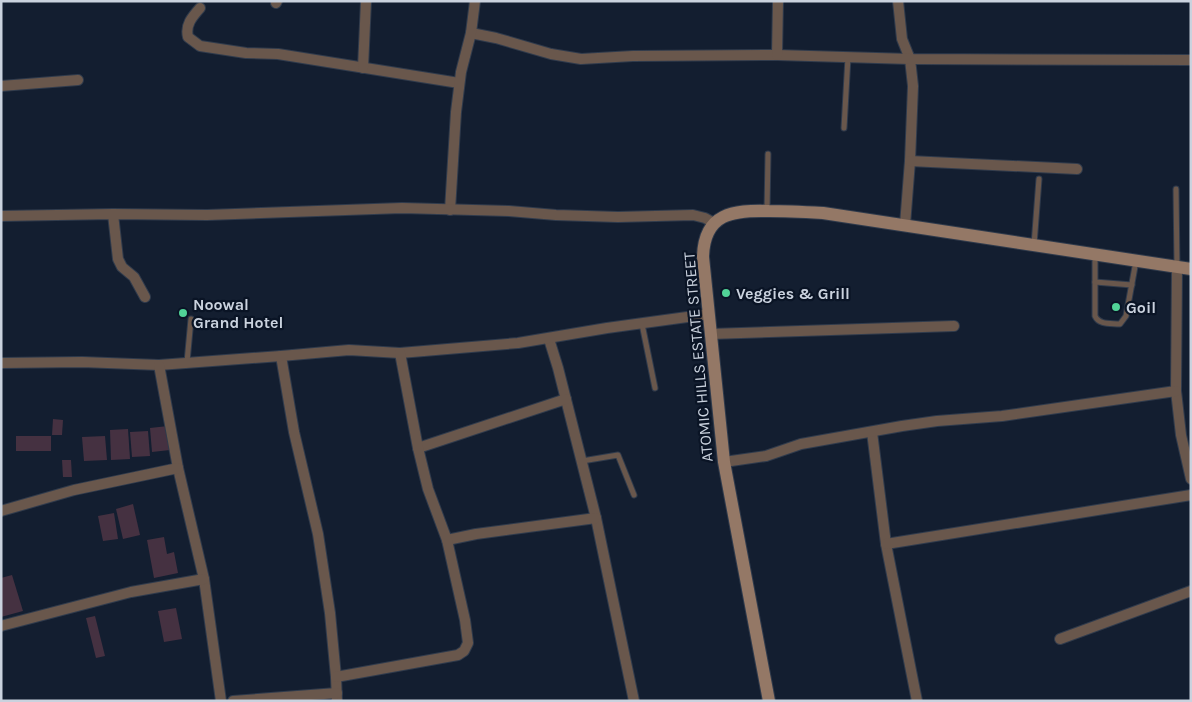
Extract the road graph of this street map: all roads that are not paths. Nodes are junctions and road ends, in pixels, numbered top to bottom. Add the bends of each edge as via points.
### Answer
1 (366, 1) edge
2 (475, 1) edge
3 (778, 1) edge
4 (898, 1) edge
5 (200, 8) dead end
6 (471, 33) junction
7 (777, 55) junction
8 (848, 57) junction
9 (910, 59) junction
10 (1191, 60) edge
11 (363, 68) junction
12 (78, 80) dead end
13 (459, 83) junction
14 (1, 86) edge
15 (844, 128) dead end
16 (768, 154) dead end
17 (910, 162) junction
18 (1077, 169) dead end
19 (1039, 179) dead end
20 (1176, 189) dead end
21 (450, 210) junction
22 (768, 211) junction
23 (113, 214) junction
24 (1, 216) edge
25 (714, 223) junction
26 (905, 225) junction
27 (1034, 245) junction
28 (1095, 254) junction
29 (1136, 261) junction
30 (1177, 268) junction
31 (1191, 269) edge
32 (1095, 282) junction
33 (1132, 285) junction
34 (145, 297) dead end
35 (709, 314) junction
36 (191, 319) dead end
37 (642, 324) junction
38 (954, 326) dead end
39 (710, 334) junction
40 (549, 338) junction
41 (400, 353) junction
42 (281, 356) junction
43 (1, 363) edge
44 (188, 363) junction
45 (159, 365) junction
46 (655, 388) dead end
47 (1176, 391) junction
48 (566, 399) junction
49 (872, 432) junction
50 (418, 448) junction
51 (582, 461) junction
52 (724, 462) junction
53 (178, 468) junction
54 (1191, 479) edge
55 (634, 495) dead end
56 (1191, 495) edge
57 (1, 511) edge
58 (596, 518) junction
59 (447, 540) junction
60 (886, 544) junction
61 (204, 579) junction
62 (1191, 591) edge
63 (1, 626) edge
64 (1060, 639) dead end
65 (336, 676) junction
66 (337, 697) edge
67 (221, 701) edge
68 (233, 701) edge
69 (634, 701) edge
70 (769, 701) edge
71 (917, 701) edge

1 - 11 street
2 - 6 street
3 - 7 street
4 - 9 street via 902,39
5 - 11 street via 188,23 187,32 188,37 200,46 278,54
6 - 7 street via 581,59
6 - 13 street
7 - 8 street
8 - 9 street
8 - 15 lane
9 - 10 street
9 - 17 street via 913,86
11 - 13 street
12 - 14 street
13 - 21 street
16 - 22 lane
17 - 18 street
17 - 26 street
19 - 27 lane
20 - 30 lane
21 - 23 street via 402,208 235,214
21 - 25 street via 618,218 693,215
22 - 25 street via 740,211
22 - 26 street via 823,213
23 - 24 street
23 - 34 street via 118,259
25 - 35 street, ATOMIC HILLS ESTATE STREET via 704,244 703,257
26 - 27 street
27 - 28 street
28 - 29 street
28 - 32 lane
29 - 30 street
29 - 33 lane
30 - 31 street
30 - 47 street
32 - 33 lane
32 - 33 lane via 1095,316 1102,323 1120,324 1126,316
35 - 37 street
35 - 39 street, ATOMIC HILLS ESTATE STREET
36 - 44 lane
37 - 40 street
37 - 46 lane
38 - 39 street
39 - 52 street, ATOMIC HILLS ESTATE STREET
40 - 41 street
40 - 48 street
41 - 42 street via 349,350
41 - 50 street
42 - 44 street
42 - 65 street via 294,432 318,534
43 - 45 street
44 - 45 street
45 - 53 street
47 - 49 street
47 - 54 street
48 - 50 street
48 - 51 street
49 - 52 street
49 - 60 street
50 - 59 street via 428,489
51 - 55 lane via 618,455
51 - 58 street
52 - 70 street, ATOMIC HILLS ESTATE STREET
53 - 57 street via 74,490
53 - 61 street
56 - 60 street
58 - 59 street
58 - 69 street
59 - 65 street via 465,620 468,644 464,651 449,657
60 - 71 street
61 - 63 street via 131,592
61 - 67 street
62 - 64 street
65 - 66 street
66 - 68 street

